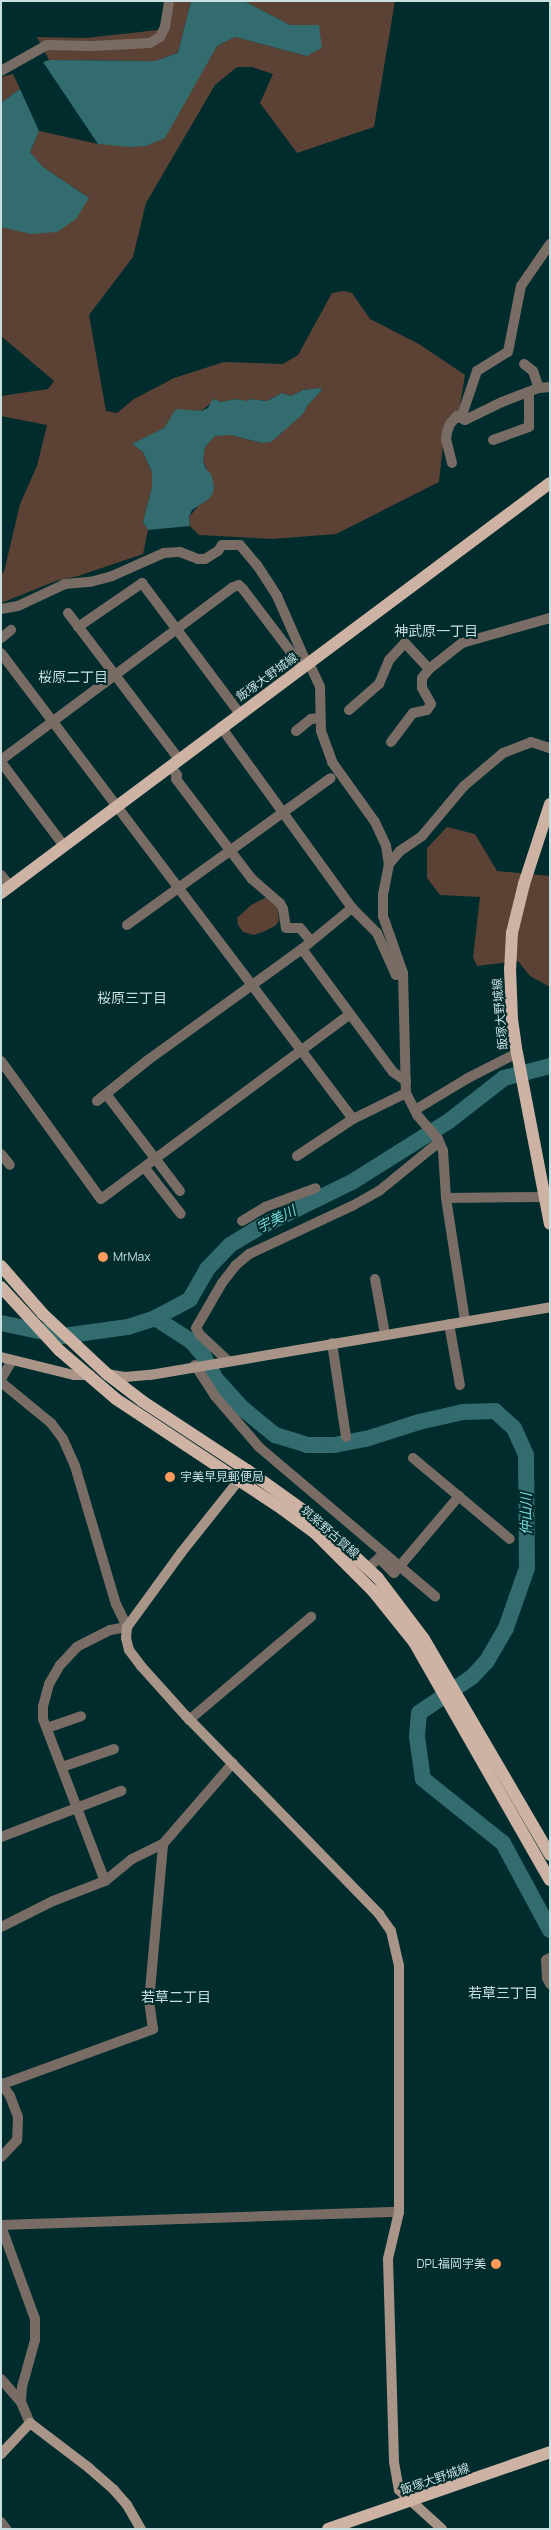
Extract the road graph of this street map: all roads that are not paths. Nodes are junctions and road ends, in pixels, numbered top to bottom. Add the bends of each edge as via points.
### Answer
1 (169, 1) edge
2 (1, 71) edge
3 (550, 244) edge
4 (524, 364) dead end
5 (544, 388) edge
6 (529, 392) junction
7 (461, 418) junction
8 (493, 440) dead end
9 (452, 463) dead end
10 (550, 483) edge
11 (1, 609) edge
12 (68, 613) dead end
13 (550, 618) edge
14 (78, 627) junction
15 (178, 629) junction
16 (11, 630) dead end
17 (1, 638) edge
18 (1, 654) edge
19 (306, 665) junction
20 (429, 669) junction
21 (115, 675) junction
22 (349, 710) dead end
23 (240, 714) junction
24 (319, 718) junction
25 (53, 722) junction
26 (222, 727) junction
27 (296, 731) dead end
28 (391, 742) dead end
29 (550, 748) edge
30 (1, 761) edge
31 (174, 763) junction
32 (331, 778) dead end
33 (550, 804) edge
34 (116, 806) junction
35 (283, 812) junction
36 (64, 846) junction
37 (231, 851) junction
38 (389, 864) junction
39 (1, 874) edge
40 (178, 889) junction
41 (6, 890) edge
42 (352, 908) junction
43 (127, 925) dead end
44 (311, 941) junction
45 (302, 949) junction
46 (403, 972) junction
47 (252, 986) junction
48 (350, 1014) junction
49 (300, 1051) junction
50 (518, 1056) junction
51 (1, 1061) edge
52 (406, 1081) junction
53 (406, 1093) junction
54 (416, 1112) junction
55 (353, 1119) junction
56 (439, 1141) junction
57 (1, 1154) edge
58 (297, 1156) dead end
59 (156, 1159) junction
60 (10, 1165) dead end
61 (145, 1168) junction
62 (316, 1188) dead end
63 (180, 1191) dead end
64 (546, 1196) edge
65 (446, 1198) junction
66 (181, 1214) dead end
67 (242, 1221) dead end
68 (550, 1224) edge
69 (1, 1266) edge
70 (375, 1279) dead end
71 (1, 1287) edge
72 (550, 1307) edge
73 (465, 1321) junction
74 (450, 1324) junction
75 (384, 1334) junction
76 (332, 1343) junction
77 (1, 1357) edge
78 (12, 1361) junction
79 (225, 1361) junction
80 (195, 1366) junction
81 (107, 1374) junction
82 (88, 1375) junction
83 (1, 1381) edge
84 (460, 1385) dead end
85 (346, 1437) dead end
86 (413, 1458) dead end
87 (247, 1470) junction
88 (239, 1480) junction
89 (459, 1496) junction
90 (510, 1539) dead end
91 (401, 1566) junction
92 (368, 1568) junction
93 (435, 1596) dead end
94 (311, 1616) dead end
95 (127, 1626) junction
96 (443, 1682) junction
97 (458, 1706) junction
98 (81, 1716) dead end
99 (189, 1720) junction
100 (47, 1728) junction
101 (114, 1749) dead end
102 (232, 1763) junction
103 (62, 1768) junction
104 (120, 1791) dead end
105 (77, 1808) junction
106 (1, 1837) edge
107 (163, 1844) junction
108 (550, 1855) edge
109 (550, 1880) edge
110 (105, 1881) junction
111 (1, 1927) edge
112 (548, 1959) edge
113 (550, 1984) edge
114 (2, 2084) edge
115 (1, 2157) edge
116 (399, 2212) junction
117 (1, 2225) edge
118 (4, 2240) edge
119 (2, 2381) edge
120 (21, 2402) junction
121 (30, 2423) junction
122 (550, 2452) edge
123 (1, 2454) edge
124 (410, 2502) junction
125 (1, 2522) edge
126 (6, 2529) edge
127 (141, 2529) edge
128 (328, 2529) edge
129 (442, 2529) edge

1 - 2 street via 165,27 160,37 150,43 47,44
3 - 7 street via 521,286 508,352 477,371
4 - 5 street
5 - 6 street
6 - 7 street via 484,409 476,416 465,420
6 - 8 street via 528,427
7 - 9 street via 457,416 447,432
10 - 19 main road, 飯塚大野城線
11 - 19 street via 18,606 65,584 112,576 164,553 180,552 205,559 222,545 240,545 277,596
12 - 14 street
13 - 20 street via 462,643
14 - 15 street via 142,583
14 - 21 street
15 - 19 street via 239,585
15 - 21 street
15 - 23 street
16 - 17 street
18 - 25 street
19 - 23 main road, 飯塚大野城線
19 - 24 street via 320,687
20 - 22 street via 405,643 389,660 379,684
20 - 28 street via 421,682 431,704 428,710 413,713
21 - 25 street
21 - 31 street
23 - 26 main road, 飯塚大野城線
24 - 27 street via 311,719
24 - 38 street via 332,762 375,822 386,846
25 - 30 street
25 - 34 street
26 - 31 main road, 飯塚大野城線
26 - 35 street
29 - 38 street via 531,742 504,753 464,786 422,836 400,851
30 - 36 street
31 - 34 main road, 飯塚大野城線
31 - 37 street via 176,779
32 - 35 street
33 - 50 main road, 飯塚大野城線 via 512,933 511,992
34 - 36 main road, 飯塚大野城線
34 - 40 street
35 - 37 street
35 - 42 street
36 - 41 main road, 飯塚大野城線
37 - 40 street
37 - 44 street via 252,879 280,903 286,928 300,928
38 - 46 street via 383,894 383,916
39 - 41 street
40 - 43 street
40 - 47 street
42 - 44 street
42 - 46 street via 377,933 396,975
44 - 45 street
45 - 47 street
45 - 48 street
46 - 52 street
47 - 49 street
47 - 59 street via 148,1060 101,1098
48 - 49 street
48 - 52 street via 393,1072
49 - 55 street
49 - 59 street
50 - 54 street via 468,1078
50 - 64 main road, 飯塚大野城線
51 - 61 street via 101,1198
52 - 53 street
53 - 54 street
53 - 55 street
54 - 56 street
55 - 58 street
56 - 65 street via 443,1151
56 - 79 street via 379,1191 280,1236 249,1254 236,1266 197,1323 197,1332
57 - 60 street
59 - 61 street
59 - 63 street
61 - 66 street
62 - 67 street via 265,1207
64 - 65 street
64 - 68 main road, 飯塚大野城線
65 - 73 street
69 - 81 main road, 筑紫野古賀線 via 43,1314
70 - 75 street
71 - 82 main road, 筑紫野古賀線 via 59,1350
72 - 73 street
73 - 74 street
74 - 75 street
74 - 84 street
75 - 76 street
76 - 79 street
76 - 85 street
77 - 78 street
78 - 82 street via 74,1375
78 - 83 street
79 - 80 street
80 - 81 street via 150,1375 125,1377
80 - 91 street via 215,1396 259,1447
81 - 82 street
81 - 87 main road, 筑紫野古賀線
82 - 88 main road, 筑紫野古賀線 via 116,1399
83 - 95 street via 52,1423 63,1438 75,1466 116,1604
86 - 89 street
87 - 88 street
87 - 92 main road, 筑紫野古賀線 via 313,1517
88 - 95 street
88 - 96 main road, 筑紫野古賀線 via 308,1528 343,1560 373,1591
89 - 90 street
89 - 91 street
91 - 92 street via 394,1573 379,1558
91 - 93 street
92 - 96 main road, 筑紫野古賀線 via 424,1640
94 - 99 street
95 - 99 street via 129,1650
95 - 100 street via 110,1630 77,1647 60,1665 49,1684 43,1707
96 - 97 main road, 筑紫野古賀線
97 - 108 main road, 筑紫野古賀線
97 - 109 main road, 筑紫野古賀線
98 - 100 street
99 - 102 street
100 - 103 street
101 - 103 street
102 - 107 street
102 - 116 street via 392,1930 399,1966
103 - 105 street
104 - 105 street
105 - 106 street
105 - 110 street
107 - 110 street via 132,1859
107 - 114 street via 150,2002 153,2029
110 - 111 street via 53,1901
112 - 113 street via 547,1978
114 - 115 street via 18,2118 17,2140
116 - 117 street
116 - 124 street via 388,2258 394,2452 399,2490
117 - 118 street
118 - 120 street via 35,2320 35,2340
119 - 120 street
120 - 121 street
121 - 123 street
121 - 127 street via 114,2490
122 - 124 main road, 飯塚大野城線
124 - 128 main road, 飯塚大野城線
124 - 129 street
125 - 126 street

